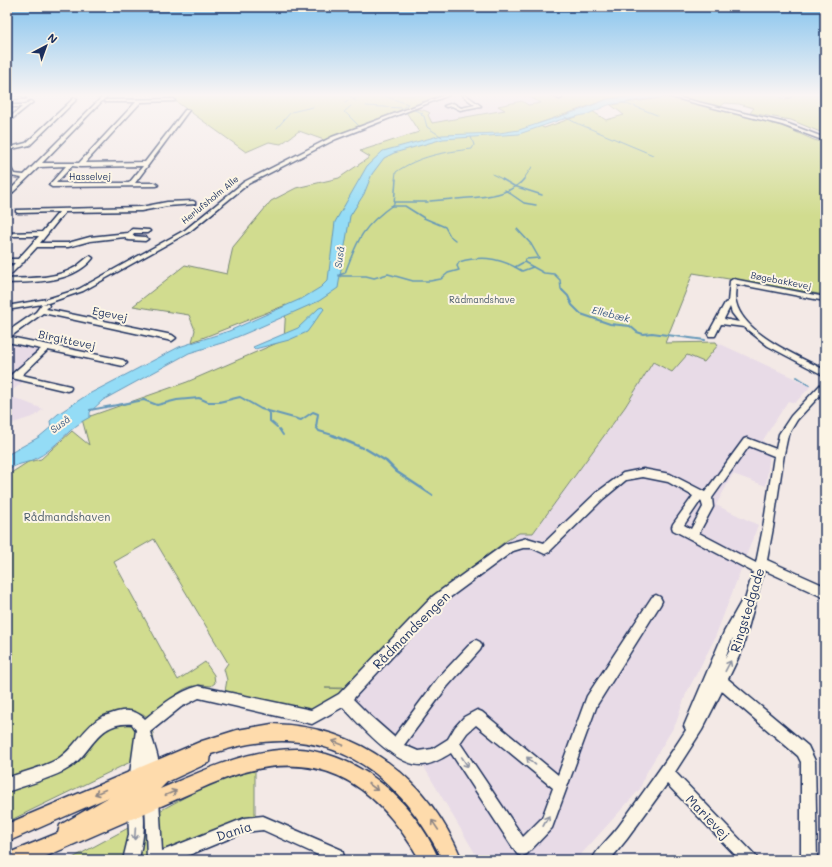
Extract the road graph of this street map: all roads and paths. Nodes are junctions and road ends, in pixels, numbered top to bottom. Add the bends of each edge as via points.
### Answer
1 (37, 135) edge
2 (66, 135) edge
3 (107, 135) edge
4 (168, 135) edge
5 (341, 135) edge
6 (813, 135) edge
7 (825, 140) edge
8 (7, 149) edge
9 (147, 164) junction
10 (38, 165) junction
11 (70, 165) junction
12 (80, 165) junction
13 (7, 166) edge
14 (26, 177) junction
15 (131, 185) junction
16 (155, 185) dead end
17 (7, 196) edge
18 (192, 205) dead end
19 (64, 210) junction
20 (18, 211) dead end
21 (147, 231) dead end
22 (11, 234) edge
23 (44, 234) junction
24 (129, 235) junction
25 (144, 239) dead end
26 (35, 245) junction
27 (90, 258) dead end
28 (7, 261) edge
29 (22, 261) junction
30 (7, 275) edge
31 (7, 281) edge
32 (825, 299) edge
33 (48, 301) junction
34 (732, 303) junction
35 (7, 308) edge
36 (43, 311) junction
37 (719, 321) junction
38 (745, 325) junction
39 (712, 334) dead end
40 (7, 336) edge
41 (172, 338) dead end
42 (7, 339) edge
43 (47, 347) junction
44 (123, 363) dead end
45 (825, 372) edge
46 (825, 386) edge
47 (67, 388) dead end
48 (779, 454) junction
49 (703, 496) junction
50 (693, 535) junction
51 (760, 567) junction
52 (825, 592) edge
53 (752, 595) junction
54 (656, 601) dead end
55 (476, 646) dead end
56 (720, 681) junction
57 (344, 699) junction
58 (143, 729) junction
59 (453, 744) junction
60 (395, 747) junction
61 (682, 747) junction
62 (666, 773) junction
63 (7, 785) edge
64 (142, 786) junction
65 (560, 786) junction
66 (152, 800) junction
67 (7, 833) edge
68 (19, 859) edge
69 (167, 859) edge
70 (131, 860) edge
71 (155, 860) edge
72 (337, 860) edge
73 (430, 860) edge
74 (453, 860) edge
75 (600, 860) edge
76 (750, 860) edge
77 (809, 860) edge

1 - 8 street via 28,144
2 - 10 street
3 - 12 street
4 - 9 street
5 - 33 street, Herlufsholm Alle via 246,183 187,231 94,284
6 - 7 street
9 - 12 street
9 - 15 street
10 - 11 street
10 - 14 street
11 - 12 street
11 - 15 street, Hasselvej via 52,185
13 - 14 street via 12,175
14 - 17 street
15 - 16 street, Hasselvej
18 - 19 street via 172,203 142,209
19 - 20 street
19 - 23 street
21 - 24 street via 132,231
22 - 23 street
23 - 26 street
24 - 25 street via 128,238
24 - 26 street via 90,239 68,245
26 - 29 street
27 - 31 street via 85,266 56,277
28 - 29 street
29 - 30 street
32 - 34 street, Bøgebakkevej via 733,281
33 - 35 street, Herlufsholm Alle
33 - 36 street
34 - 37 street via 728,305
34 - 38 street
36 - 40 street
36 - 41 street, Egevej
37 - 38 street
37 - 39 street
38 - 45 street via 767,342
42 - 43 street, Birgittevej
43 - 44 street, Birgittevej
43 - 47 street via 15,376
46 - 48 street, Ringstedgade via 794,418 784,434
48 - 49 street via 747,442
48 - 51 street, Ringstedgade
49 - 50 street via 708,507
49 - 50 street via 677,527
49 - 57 street, Rådmandsengen via 670,478 643,473 623,477 544,549 538,544 527,542 514,544 437,600
50 - 51 street via 732,556
51 - 52 street
51 - 53 street, Ringstedgade
56 -> 53 street, Ringstedgade via 739,643
53 - 61 street via 728,636
54 - 65 street via 592,701
55 - 60 street via 436,688
56 - 61 street, Ringstedgade via 697,725
56 - 77 street via 806,756
57 - 58 street, Rådmandsengen via 312,716 199,692 182,698
57 - 60 street
58 - 63 street via 140,722 132,717 115,718 105,722 61,765
58 - 64 street
59 - 60 street via 433,756 422,759 410,757
65 -> 59 street via 477,717 470,719 460,729
59 -> 65 street via 522,850 547,823
61 - 62 street, Ringstedgade
62 - 75 street, Ringstedgade
62 - 76 street, Marievej
64 - 66 main road
64 -> 67 main road
64 - 68 main road
64 -> 70 street
74 -> 64 main road via 438,830 416,799 390,772 362,752 328,739 271,732 239,739
66 - 71 street
66 -> 73 main road via 224,770 257,760 300,757 330,763 359,776 384,795 403,816
69 - 72 street, Dania via 245,825 263,823 337,855

